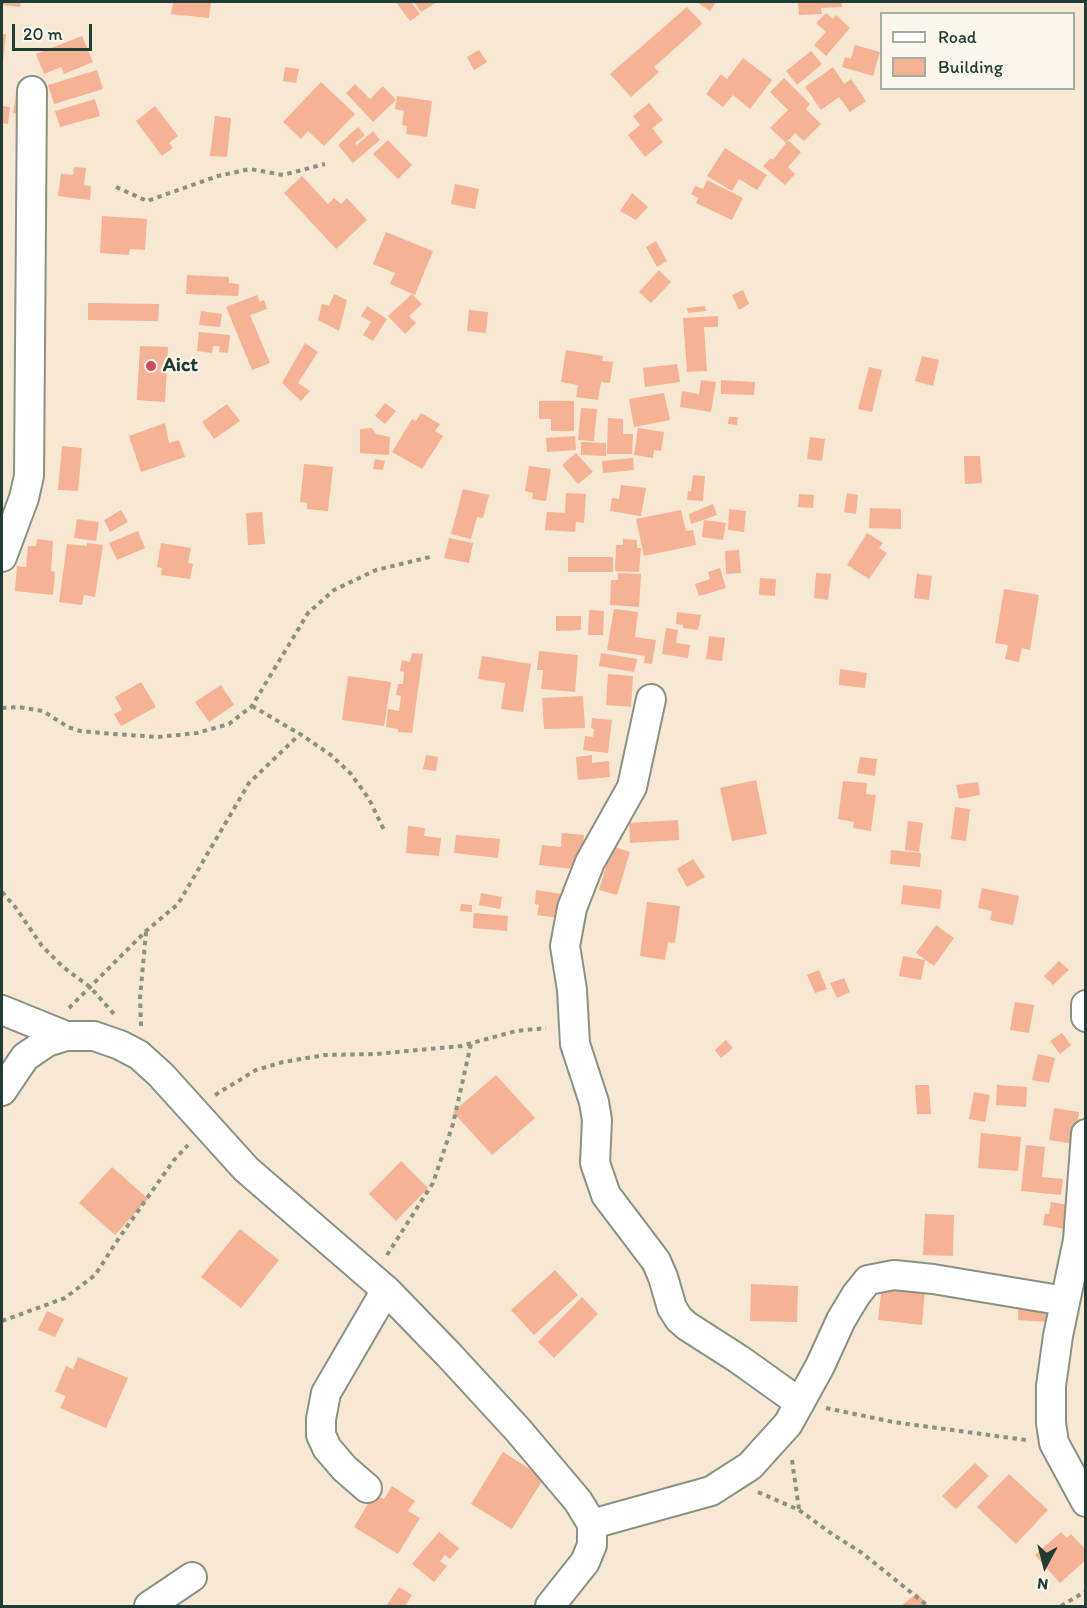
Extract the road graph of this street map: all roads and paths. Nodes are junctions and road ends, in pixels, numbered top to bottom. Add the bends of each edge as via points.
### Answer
1 (32, 90) dead end
2 (325, 164) dead end
3 (116, 187) dead end
4 (2, 557) edge
5 (430, 557) dead end
6 (651, 699) dead end
7 (252, 706) junction
8 (2, 708) edge
9 (300, 734) junction
10 (385, 832) dead end
11 (2, 892) edge
12 (146, 931) junction
13 (90, 987) junction
14 (1086, 1005) edge
15 (2, 1010) edge
16 (1086, 1017) edge
17 (574, 1025) junction
18 (57, 1033) junction
19 (471, 1044) junction
20 (149, 1065) junction
21 (2, 1091) edge
22 (200, 1117) junction
23 (1086, 1134) edge
24 (379, 1284) junction
25 (1065, 1301) junction
26 (2, 1321) edge
27 (794, 1412) junction
28 (1053, 1443) junction
29 (729, 1481) junction
30 (367, 1488) dead end
31 (1086, 1502) edge
32 (800, 1509) junction
33 (592, 1524) junction
34 (192, 1577) dead end
35 (1086, 1592) edge
36 (150, 1606) edge
37 (550, 1606) edge
38 (928, 1606) edge
39 (1061, 1606) edge

1 - 4 street via 29,476
2 - 3 path via 283,175 250,169 147,201
5 - 7 path via 376,570 334,590 308,613
6 - 17 street via 632,787 590,862 572,908 566,946
7 - 8 path via 229,724 198,734 158,737 80,731 43,711
7 - 9 path
9 - 10 path via 351,774
9 - 12 path via 249,783 178,904
11 - 13 path via 42,946
12 - 13 path
12 - 20 path via 140,998 141,1032
13 - 18 path
14 - 16 street
15 - 18 street
17 - 19 path via 516,1031
17 - 27 street via 575,1044 594,1102 595,1163 606,1194 656,1261 679,1319 740,1360
18 - 20 street via 94,1036 139,1055
18 - 21 street via 25,1057
19 - 22 path via 283,1062 256,1070
19 - 24 path via 453,1124 434,1183
20 - 22 street
22 - 24 street via 246,1169
22 - 26 path via 95,1275 65,1298
23 - 25 street via 1078,1240
24 - 30 street via 326,1393 321,1419 321,1435 327,1448
24 - 33 street via 518,1430 578,1501
25 - 27 street via 933,1279 894,1275 868,1280 841,1320
25 - 28 street via 1051,1386
27 - 28 path
27 - 29 street via 750,1466
27 - 32 path via 794,1476
28 - 31 street
29 - 32 path
29 - 33 street via 711,1491
32 - 38 path
33 - 37 street via 592,1545 585,1562
34 - 36 street
35 - 39 path

